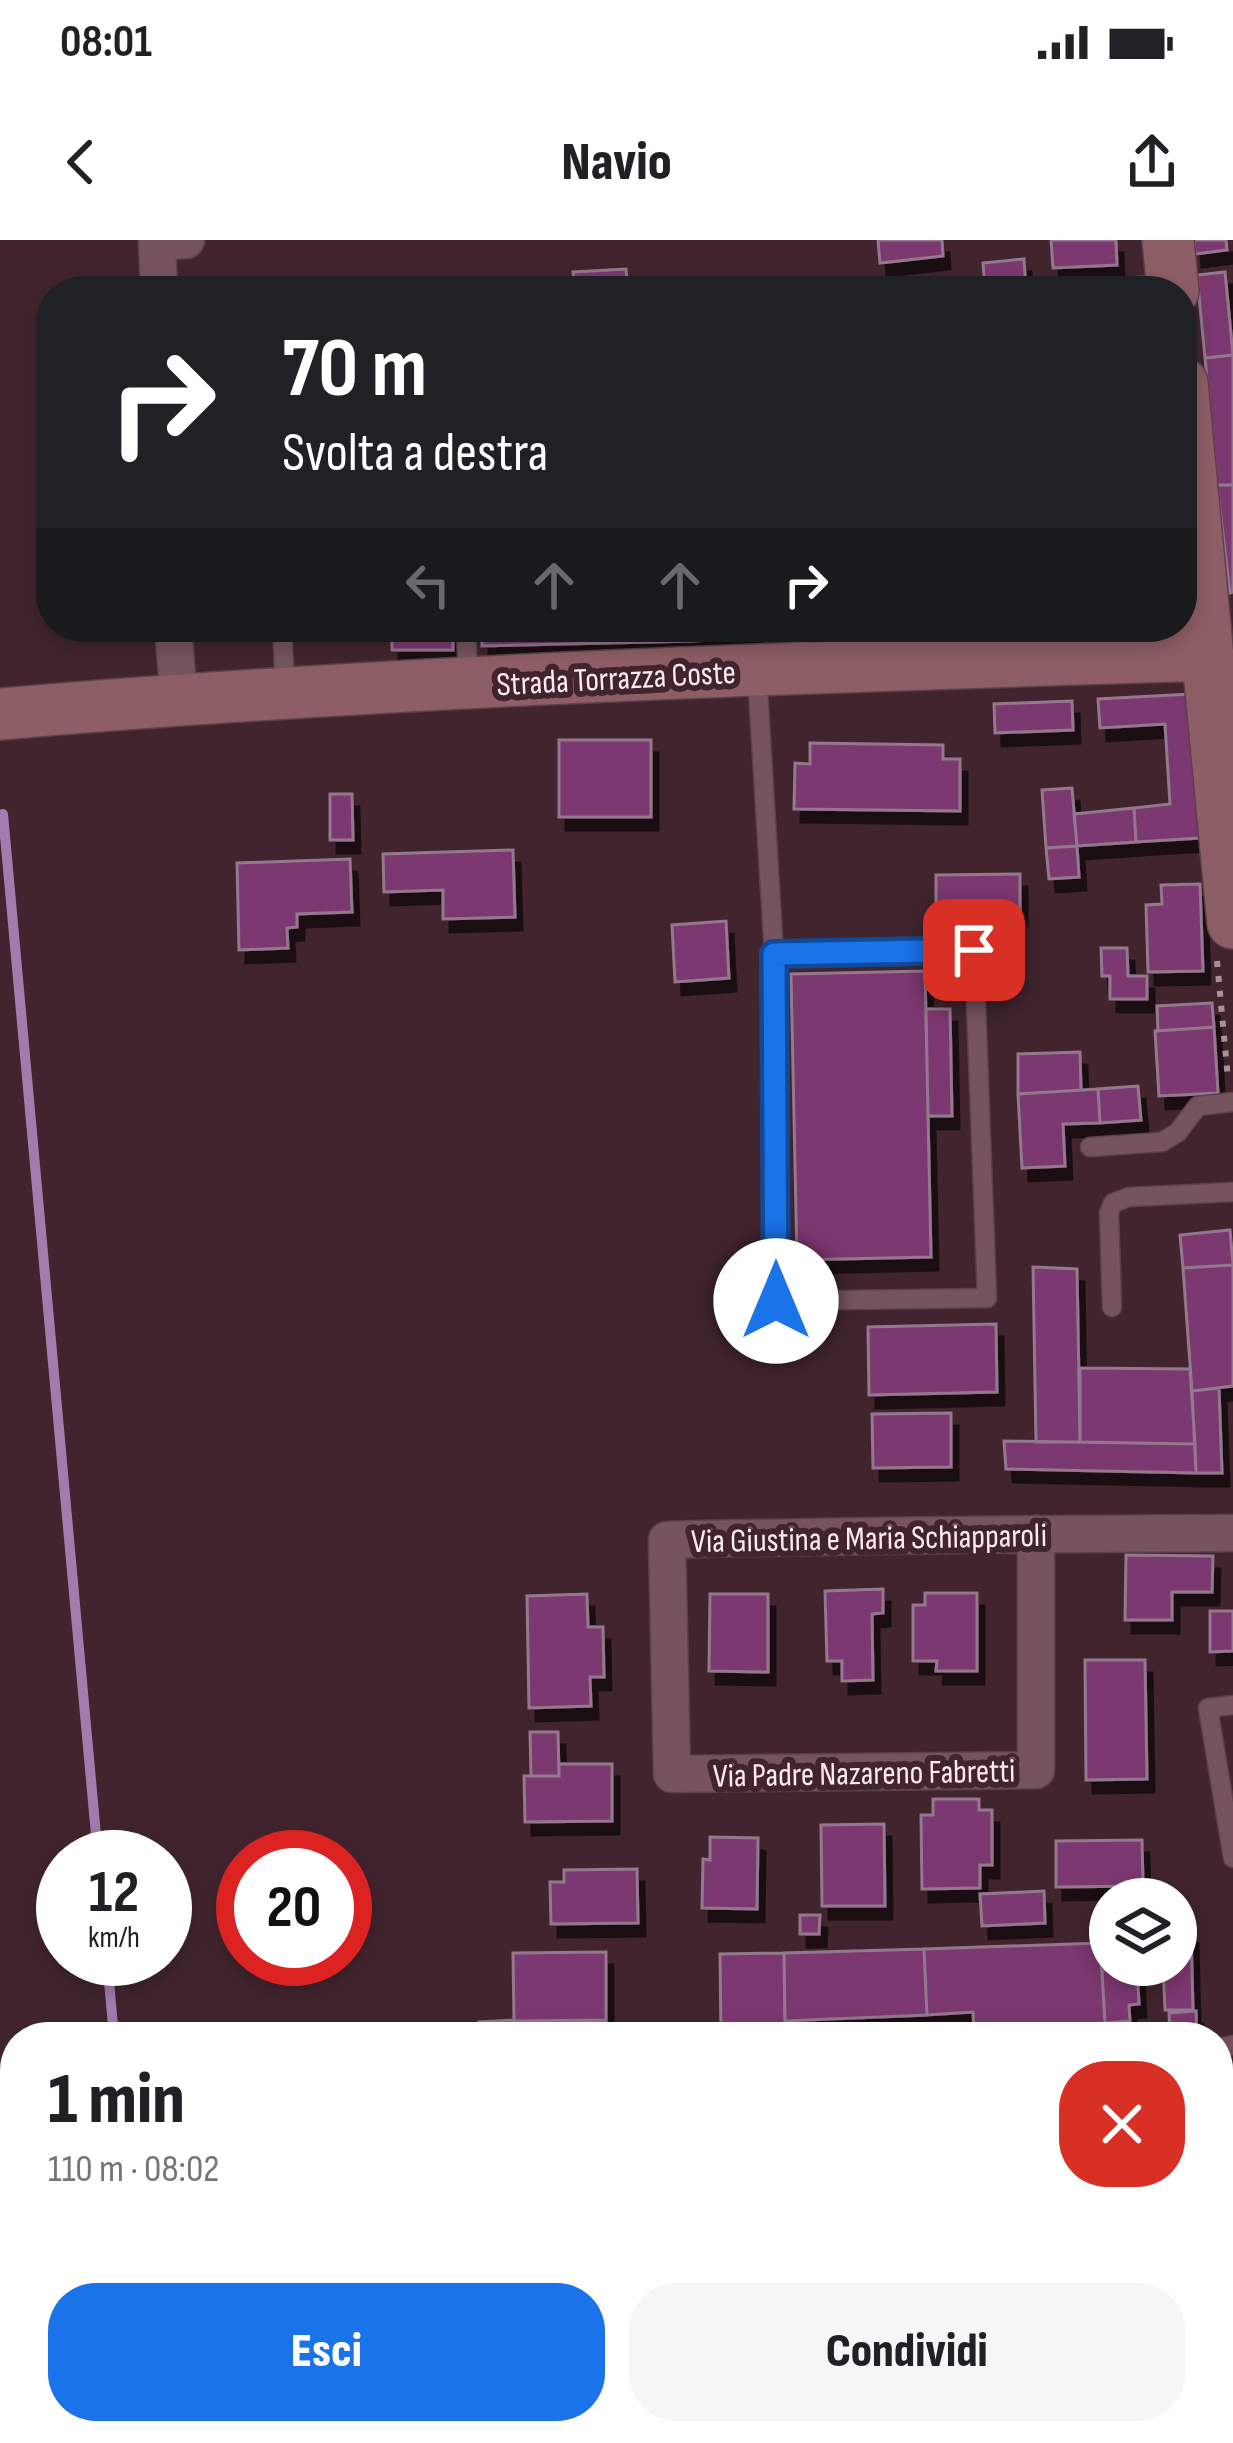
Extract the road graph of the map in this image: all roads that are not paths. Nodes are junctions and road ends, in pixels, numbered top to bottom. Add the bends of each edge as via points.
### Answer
1 (185, 240) edge
2 (158, 276) edge
3 (1197, 488) edge
4 (174, 642) edge
5 (283, 642) edge
6 (467, 642) edge
7 (1221, 655) edge
8 (786, 656) edge
9 (468, 685) junction
10 (285, 694) junction
11 (179, 699) junction
12 (0, 714) edge
13 (1233, 922) edge
14 (774, 954) junction
15 (1233, 1102) edge
16 (1090, 1147) dead end
17 (1233, 1192) edge
18 (1112, 1307) dead end
19 (1233, 1533) edge
20 (1036, 1534) junction
21 (1233, 1705) edge
22 (672, 1774) joint
23 (1233, 1858) edge

1 - 2 street via 157,242
3 - 7 street
4 - 11 street
5 - 10 lane
6 - 9 lane
7 - 8 street, Strada Torrazza Coste
7 - 13 street
8 - 9 street, Strada Torrazza Coste
8 - 14 lane
9 - 10 street, Strada Torrazza Coste
10 - 11 street, Strada Torrazza Coste
11 - 12 street, Strada Torrazza Coste
14 - 14 lane via 776,1301 987,1298 974,950
15 - 16 lane via 1198,1106 1162,1142
17 - 18 lane via 1113,1203
19 - 20 street, Via Giustina e Maria Schiapparoli
20 - 22 street, Via Padre Nazareno Fabretti via 1036,1770
20 - 22 street, Via Giustina e Maria Schiapparoli via 667,1540
21 - 23 lane via 1208,1708

